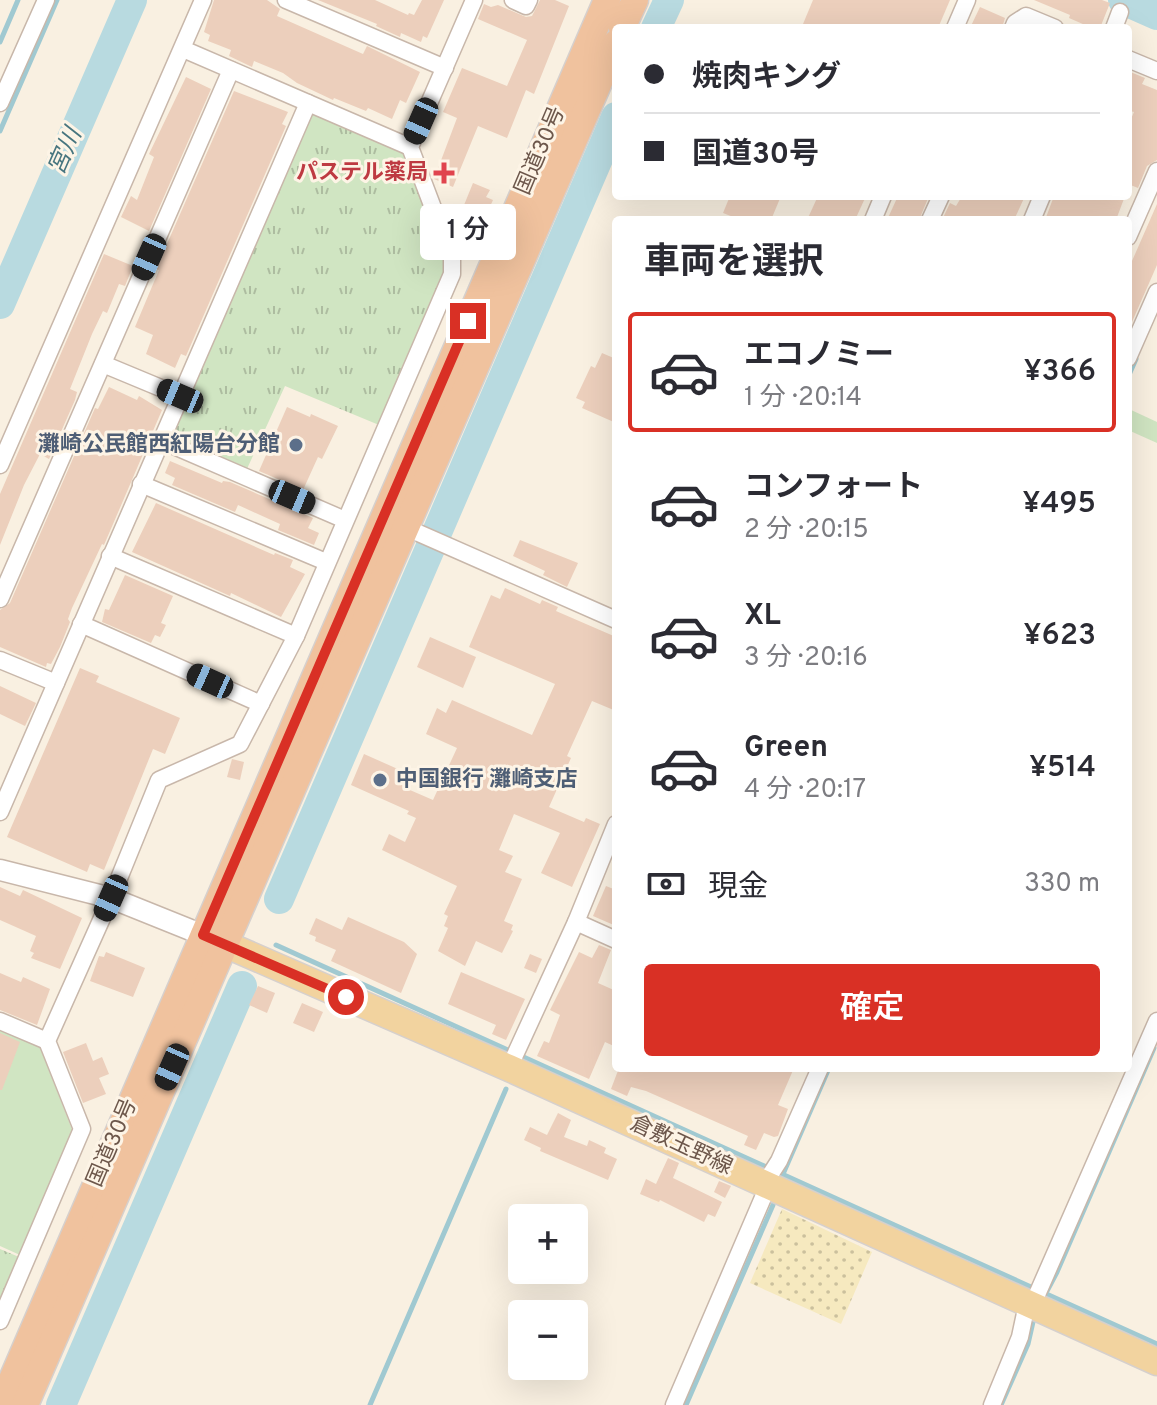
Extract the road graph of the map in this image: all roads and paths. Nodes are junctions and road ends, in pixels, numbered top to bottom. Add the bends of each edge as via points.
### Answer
1 (46, 0) edge
2 (203, 0) edge
3 (286, 0) edge
4 (474, 0) edge
5 (513, 0) edge
6 (529, 0) edge
7 (607, 0) edge
8 (635, 0) edge
9 (967, 0) edge
10 (1120, 12) dead end
11 (624, 24) edge
12 (957, 24) edge
13 (1015, 24) edge
14 (1045, 24) edge
15 (1116, 24) edge
16 (183, 49) junction
17 (612, 53) edge
18 (1132, 61) edge
19 (445, 68) junction
20 (231, 70) junction
21 (1157, 71) edge
22 (0, 103) edge
23 (308, 103) junction
24 (410, 147) junction
25 (1157, 171) edge
26 (1132, 228) edge
27 (1157, 292) edge
28 (1132, 349) edge
29 (103, 364) junction
30 (180, 396) junction
31 (160, 440) junction
32 (0, 465) edge
33 (141, 484) junction
34 (345, 520) junction
35 (413, 531) junction
36 (110, 556) junction
37 (326, 562) junction
38 (0, 599) edge
39 (612, 618) edge
40 (81, 624) junction
41 (296, 636) junction
42 (0, 660) edge
43 (56, 683) junction
44 (261, 704) junction
45 (0, 812) edge
46 (612, 834) edge
47 (1, 872) edge
48 (111, 898) junction
49 (576, 922) junction
50 (612, 938) edge
51 (214, 940) junction
52 (0, 1021) edge
53 (1157, 1021) edge
54 (47, 1041) junction
55 (513, 1058) junction
56 (818, 1072) edge
57 (771, 1175) junction
58 (1035, 1297) junction
59 (0, 1321) edge
60 (1157, 1362) edge
61 (1, 1405) edge
62 (25, 1405) edge
63 (674, 1405) edge
64 (992, 1405) edge

1 - 22 street
2 - 16 street
3 - 19 street
4 - 19 street
5 - 6 street via 526,6
7 - 35 highway, 国道30号
8 - 11 highway
9 - 12 street
10 - 15 street
13 - 14 street via 1026,16
16 - 20 street
16 - 32 street
17 - 35 highway, 国道30号
18 - 21 street
19 - 24 street
20 - 23 street
20 - 29 street
23 - 24 street
23 - 30 street
24 - 34 street via 453,267
25 - 26 street
27 - 28 street
29 - 30 street
29 - 38 street
30 - 31 street
31 - 33 street
31 - 34 street
33 - 36 street
33 - 37 street
34 - 37 street
35 - 39 street
35 - 51 highway, 国道30号
36 - 40 street
36 - 41 street
37 - 41 street
40 - 43 street
40 - 44 street
41 - 44 street
42 - 43 street
43 - 45 street
44 - 48 street via 240,744 159,780
46 - 49 street
47 - 48 street
48 - 51 street
48 - 54 street
49 - 50 street
49 - 55 street
51 - 55 main road, 倉敷玉野線
51 - 61 highway, 国道30号
51 - 62 highway, 国道30号
52 - 54 street
53 - 58 street
54 - 59 street via 82,1129
55 - 57 main road, 倉敷玉野線
56 - 57 street
57 - 58 main road, 倉敷玉野線
57 - 63 street
58 - 60 main road, 倉敷玉野線
58 - 64 street

